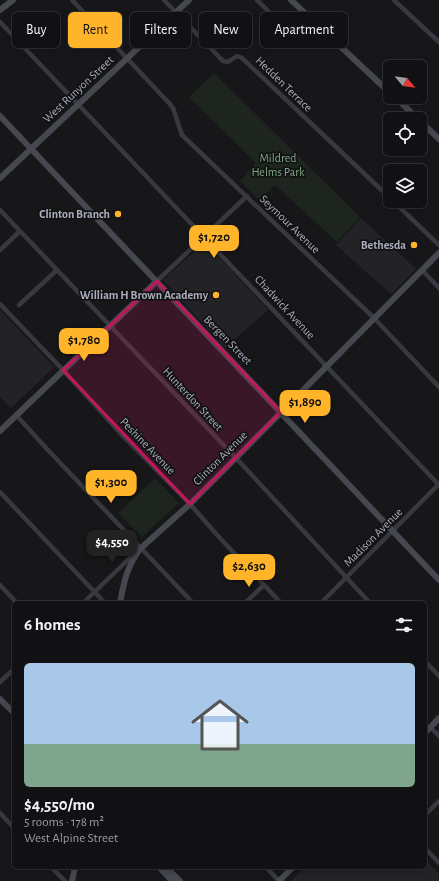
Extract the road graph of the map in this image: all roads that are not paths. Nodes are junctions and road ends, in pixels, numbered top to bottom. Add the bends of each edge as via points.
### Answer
1 (13, 0) edge
2 (72, 0) edge
3 (164, 0) edge
4 (189, 0) edge
5 (257, 0) edge
6 (291, 0) edge
7 (394, 0) edge
8 (0, 10) edge
9 (176, 12) joint
10 (269, 12) dead end
11 (0, 22) edge
12 (191, 28) edge
13 (439, 42) edge
14 (138, 48) edge
15 (128, 58) junction
16 (383, 86) edge
17 (78, 104) junction
18 (402, 104) edge
19 (411, 112) edge
20 (0, 116) edge
21 (427, 128) edge
22 (439, 139) edge
23 (31, 148) junction
24 (0, 178) edge
25 (383, 191) edge
26 (246, 196) junction
27 (400, 208) edge
28 (0, 210) edge
29 (20, 231) junction
30 (204, 236) junction
31 (439, 245) edge
32 (0, 250) edge
33 (439, 253) edge
34 (57, 270) junction
35 (422, 270) junction
36 (157, 281) junction
37 (439, 288) edge
38 (0, 304) edge
39 (19, 305) dead end
40 (374, 318) junction
41 (110, 326) junction
42 (326, 367) junction
43 (63, 370) junction
44 (439, 387) edge
45 (281, 412) junction
46 (16, 415) junction
47 (0, 431) edge
48 (236, 458) junction
49 (439, 485) edge
50 (0, 492) edge
51 (190, 504) junction
52 (393, 531) junction
53 (141, 548) junction
54 (346, 578) junction
55 (439, 580) edge
56 (264, 585) junction
57 (0, 586) edge
58 (95, 592) junction
59 (15, 601) edge
60 (85, 601) edge
61 (103, 601) edge
62 (120, 601) edge
63 (191, 601) edge
64 (247, 601) edge
65 (279, 601) edge
66 (323, 601) edge
67 (368, 601) edge
68 (427, 663) edge
69 (12, 671) edge
70 (439, 676) edge
71 (0, 682) edge
72 (0, 699) edge
73 (12, 712) edge
74 (439, 718) edge
75 (430, 727) junction
76 (427, 730) edge
77 (439, 736) edge
78 (439, 801) edge
79 (427, 812) edge
80 (0, 814) edge
81 (12, 826) edge
82 (427, 850) edge
83 (439, 852) edge
84 (434, 857) junction
85 (439, 863) edge
86 (53, 869) edge
87 (75, 869) edge
88 (161, 869) edge
89 (168, 869) edge
90 (268, 869) edge
91 (291, 869) edge
92 (65, 881) edge
93 (72, 881) edge
94 (172, 881) edge
95 (180, 881) edge
96 (279, 881) edge

1 - 8 main road
2 - 15 street, Seymour Avenue
3 - 9 street, Hedden Terrace
4 - 9 main road, West Runyon Street
5 - 10 street
6 - 16 main road
7 - 13 street
11 - 17 street, Chadwick Avenue
12 - 25 street, Hedden Terrace via 223,61 228,62 238,56 242,58
14 - 15 main road, West Runyon Street
15 - 17 main road, West Runyon Street
15 - 26 street, Seymour Avenue via 170,103 182,134
17 - 23 main road, West Runyon Street
17 - 30 street, Chadwick Avenue
18 - 19 main road
20 - 23 main road, Bergen Street
21 - 22 main road
23 - 24 main road, West Runyon Street
23 - 36 main road, Bergen Street
26 - 30 street
26 - 40 street, Seymour Avenue
27 - 31 street
28 - 29 street, Hunterdon Street
29 - 32 street
29 - 34 street, Hunterdon Street
30 - 36 street
30 - 42 street, Chadwick Avenue
33 - 35 main road, Clinton Avenue
34 - 39 street
34 - 41 street, Hunterdon Street
35 - 37 street
35 - 40 main road, Clinton Avenue
36 - 41 main road
36 - 45 main road, Bergen Street
38 - 43 street, Peshine Avenue
40 - 42 main road, Clinton Avenue
40 - 44 street, Seymour Avenue
41 - 43 main road
41 - 48 street, Hunterdon Street
42 - 45 main road, Clinton Avenue
42 - 49 street, Chadwick Avenue
43 - 46 main road
43 - 51 street, Peshine Avenue
45 - 48 main road, Clinton Avenue
45 - 52 main road, Bergen Street
46 - 47 main road
46 - 53 street
48 - 51 main road, Clinton Avenue
48 - 54 street, Hunterdon Street
49 - 52 street, Madison Avenue
50 - 58 street
51 - 53 main road, Clinton Avenue
51 - 56 street, Peshine Avenue
52 - 54 street, Madison Avenue
52 - 55 main road, Bergen Street
53 - 58 street
53 - 62 main road, Clinton Avenue via 128,570
53 - 63 street
54 - 66 street, Madison Avenue
54 - 67 street, Hunterdon Street
56 - 64 street
56 - 65 street, Peshine Avenue
57 - 59 street
58 - 60 street
58 - 61 street
68 - 70 street
69 - 71 street
72 - 73 main road
74 - 75 main road
75 - 76 main road
75 - 77 street
78 - 79 street
80 - 81 street
82 - 84 street
83 - 84 street
84 - 85 street
86 - 92 street
87 - 93 main road
88 - 94 main road
89 - 95 main road
90 - 96 street
91 - 96 main road

